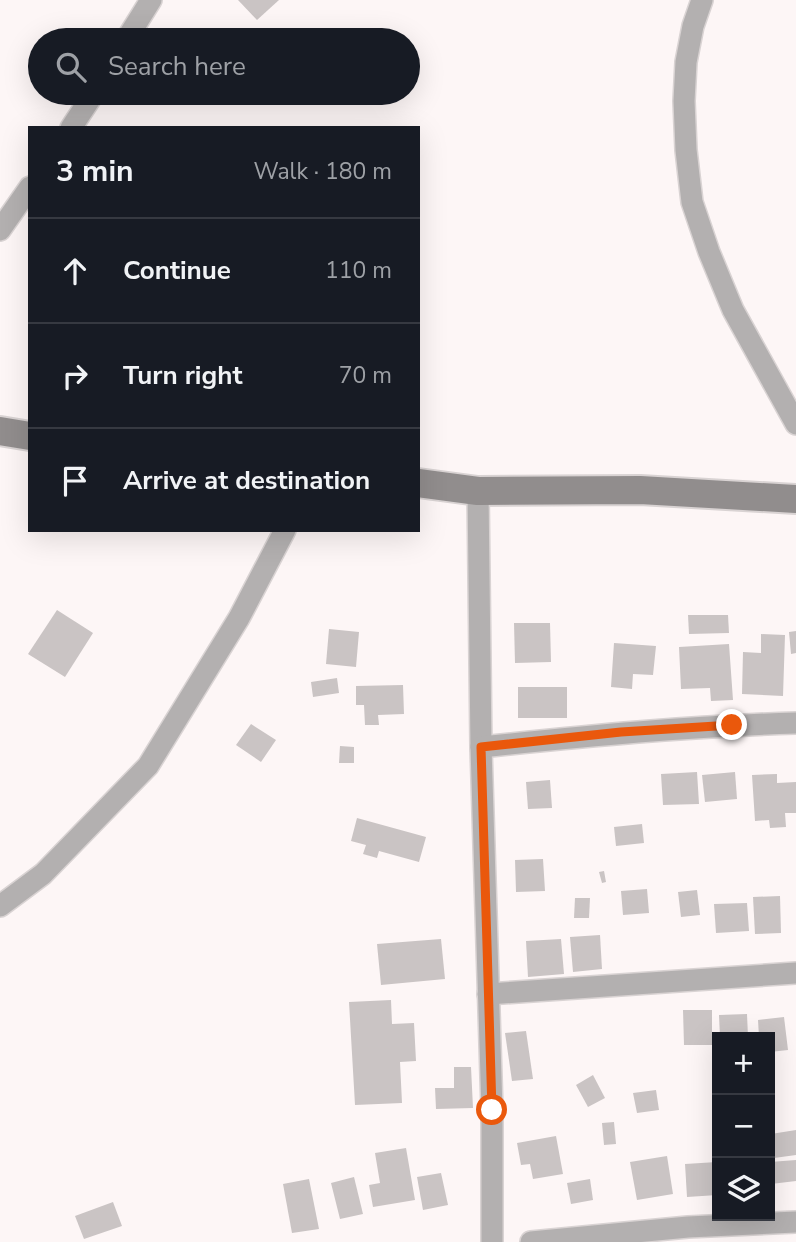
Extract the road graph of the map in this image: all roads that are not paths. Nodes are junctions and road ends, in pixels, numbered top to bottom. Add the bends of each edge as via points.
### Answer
1 (151, 0) edge
2 (702, 0) edge
3 (134, 28) edge
4 (86, 105) edge
5 (72, 126) edge
6 (28, 190) edge
7 (0, 230) edge
8 (796, 424) edge
9 (0, 431) edge
10 (28, 436) edge
11 (420, 483) edge
12 (478, 491) junction
13 (796, 499) edge
14 (284, 532) edge
15 (796, 723) edge
16 (481, 747) junction
17 (0, 906) edge
18 (796, 973) edge
19 (488, 994) junction
20 (796, 1222) edge
21 (688, 1235) edge
22 (492, 1242) edge
23 (531, 1242) edge

1 - 3 street
2 - 8 street via 686,62 684,101 692,202 733,310
4 - 5 street
6 - 7 street
9 - 10 main road
11 - 12 main road
12 - 13 main road via 640,490
12 - 16 street
14 - 17 street via 239,618 148,766 43,874
15 - 16 street via 621,732
16 - 19 street
18 - 19 street
19 - 22 street
20 - 21 street
21 - 23 street

